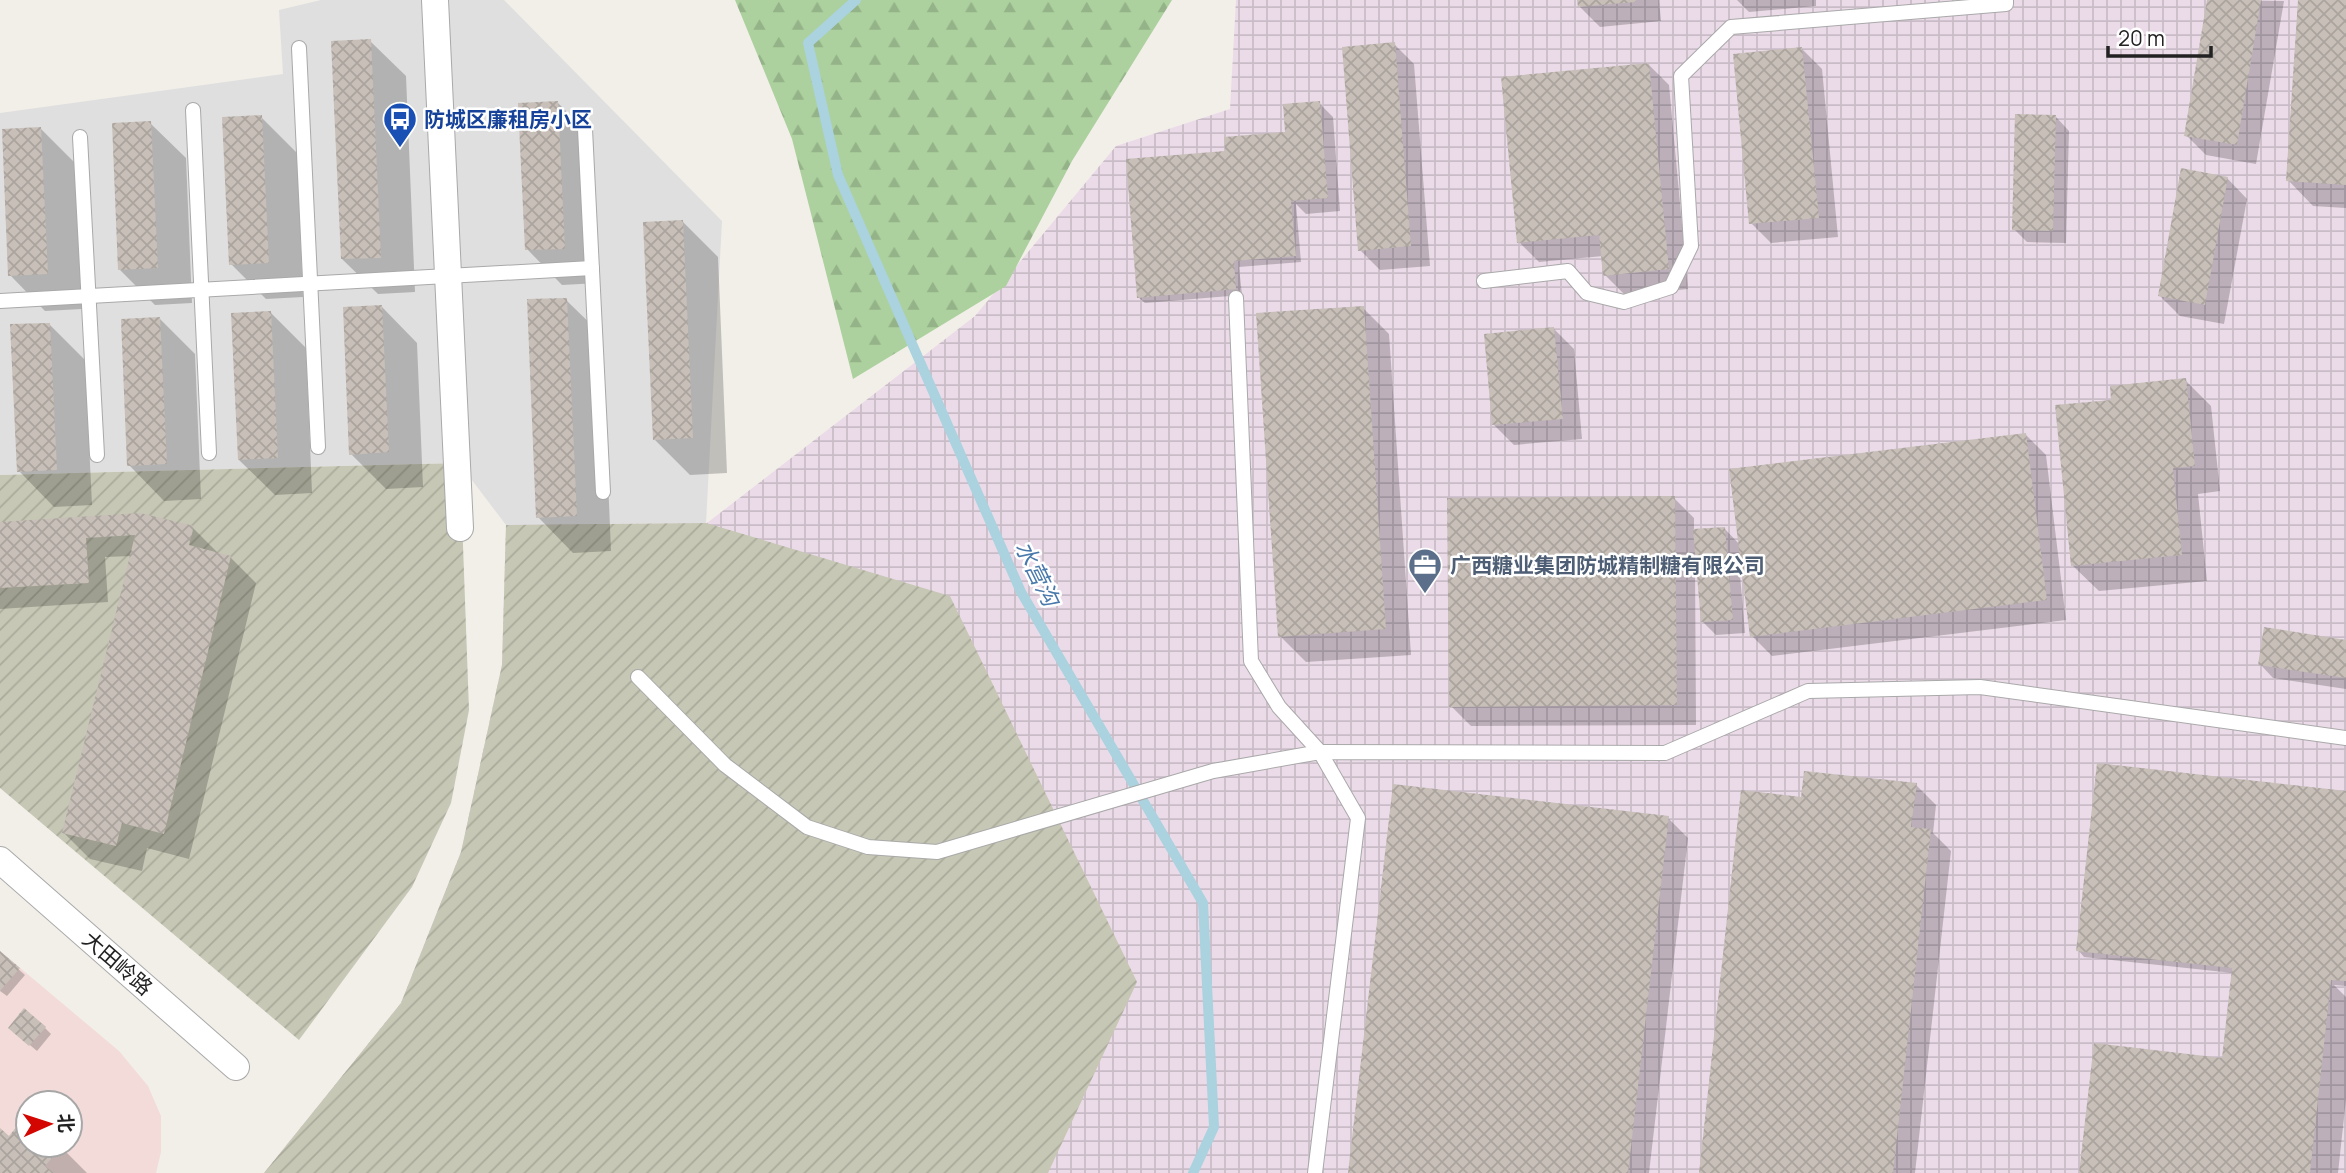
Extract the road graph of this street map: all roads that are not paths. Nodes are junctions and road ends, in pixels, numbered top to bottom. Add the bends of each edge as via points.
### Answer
1 (435, 0) edge
2 (2006, 0) edge
3 (299, 48) dead end
4 (193, 110) dead end
5 (585, 129) dead end
6 (80, 137) dead end
7 (592, 268) junction
8 (448, 276) junction
9 (1484, 281) dead end
10 (311, 283) junction
11 (201, 289) junction
12 (88, 296) junction
13 (1236, 298) dead end
14 (0, 300) edge
15 (318, 447) dead end
16 (209, 453) dead end
17 (97, 455) dead end
18 (603, 492) dead end
19 (460, 528) dead end
20 (638, 677) dead end
21 (2346, 738) edge
22 (1320, 752) junction
23 (0, 860) edge
24 (236, 1067) dead end
25 (1315, 1173) edge

1 - 8 street
2 - 9 lane via 2006,5 1731,27 1681,76 1691,246 1671,287 1624,302 1587,293 1568,271
3 - 10 lane
4 - 11 lane
5 - 7 lane
6 - 12 lane
7 - 8 lane
7 - 18 lane
8 - 10 lane
8 - 19 street
10 - 11 lane
10 - 15 lane
11 - 12 lane
11 - 16 lane
12 - 14 lane
12 - 17 lane
13 - 22 lane via 1251,661 1279,707
20 - 22 lane via 725,765 807,827 868,847 937,852 1213,771
21 - 22 lane via 1980,687 1808,691 1665,752
22 - 25 lane via 1358,818
23 - 24 street, 大田岭路

